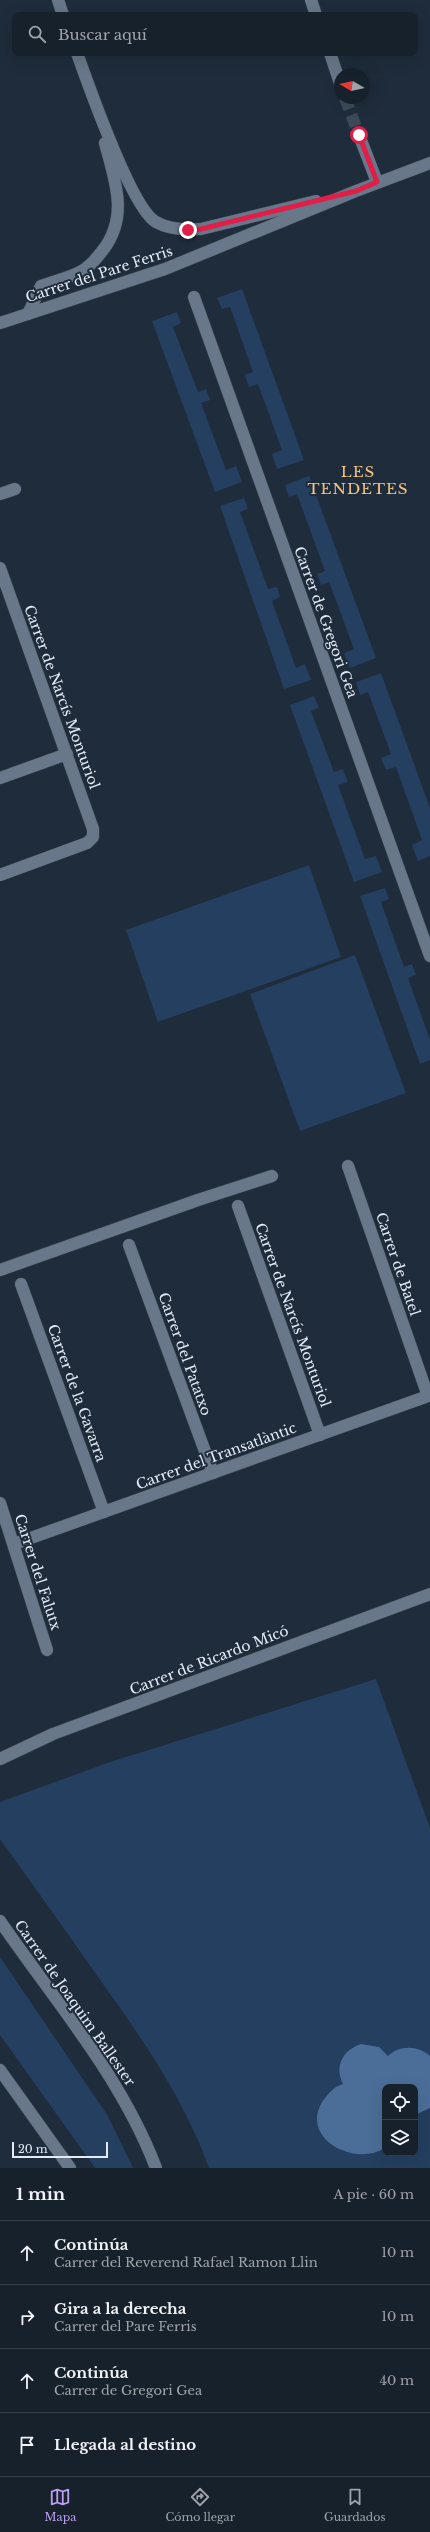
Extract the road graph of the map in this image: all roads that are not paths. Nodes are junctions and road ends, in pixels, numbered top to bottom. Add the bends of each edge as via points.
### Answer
1 (58, 0) edge
2 (311, 0) edge
3 (62, 12) edge
4 (315, 12) edge
5 (78, 56) edge
6 (331, 56) edge
7 (335, 68) edge
8 (96, 108) junction
9 (359, 135) tunnel mouth
10 (430, 163) edge
11 (377, 182) junction
12 (356, 191) junction
13 (194, 297) dead end
14 (28, 314) junction
15 (0, 323) edge
16 (15, 489) dead end
17 (0, 494) edge
18 (0, 568) edge
19 (67, 754) junction
20 (0, 778) edge
21 (0, 875) edge
22 (430, 956) edge
23 (348, 1166) dead end
24 (272, 1176) dead end
25 (238, 1206) dead end
26 (129, 1245) dead end
27 (0, 1270) edge
28 (21, 1284) dead end
29 (428, 1396) joint
30 (320, 1435) junction
31 (213, 1473) junction
32 (0, 1503) edge
33 (104, 1512) junction
34 (14, 1544) junction
35 (430, 1594) edge
36 (47, 1650) dead end
37 (0, 1759) edge
38 (1, 1922) edge
39 (0, 2070) edge
40 (70, 2168) edge
41 (156, 2168) edge

1 - 3 street
2 - 4 street
5 - 8 street
6 - 7 street
8 - 12 street via 141,206 156,222 188,230 201,229
8 - 14 street via 119,198 115,231 90,266 41,286
9 - 11 street
10 - 11 street, Carrer del Pare Ferris
11 - 12 street, Carrer del Pare Ferris
12 - 14 street, Carrer del Pare Ferris via 165,270
13 - 22 street, Carrer de Gregori Gea
14 - 15 street, Carrer del Pare Ferris
16 - 17 street
18 - 19 street, Carrer de Narcís Monturiol
19 - 20 street
19 - 21 street, Carrer de Narcís Monturiol via 93,829 93,837 87,843
23 - 29 street, Carrer de Batel
24 - 27 street
25 - 30 street, Carrer de Narcís Monturiol
26 - 31 street, Carrer del Patatxo
28 - 33 street, Carrer de la Gavarra
29 - 30 street, Carrer del Transatlàntic
30 - 31 street, Carrer del Transatlàntic
31 - 33 street, Carrer del Transatlàntic
32 - 34 street, Carrer del Falutx
33 - 34 street, Carrer del Transatlàntic
34 - 36 street, Carrer del Falutx
35 - 37 street, Carrer de Ricardo Micó via 53,1734
38 - 41 street, Carrer de Joaquim Ballester via 110,2075 145,2139
39 - 40 street

